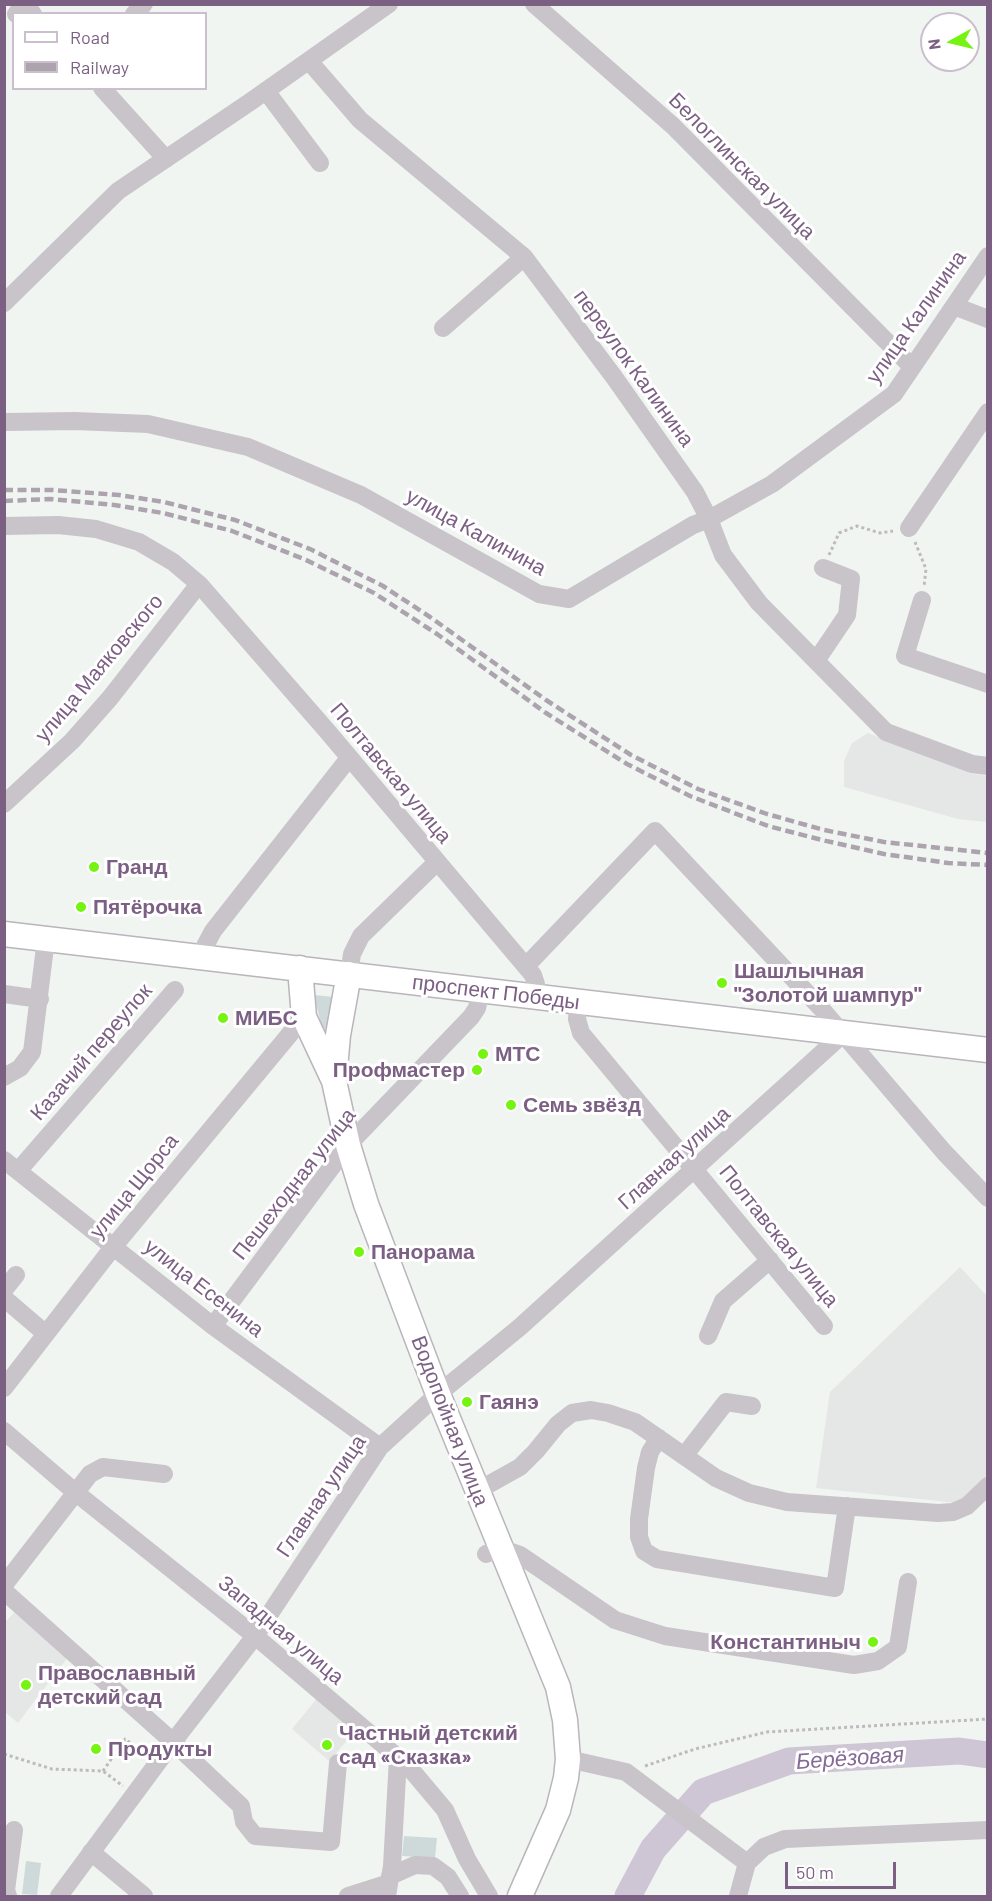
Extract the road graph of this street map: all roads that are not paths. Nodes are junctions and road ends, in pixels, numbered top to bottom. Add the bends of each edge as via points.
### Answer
1 (389, 4) edge
2 (534, 4) edge
3 (17, 12) edge
4 (31, 12) edge
5 (309, 61) junction
6 (104, 90) edge
7 (266, 91) junction
8 (166, 159) junction
9 (321, 163) dead end
10 (524, 256) junction
11 (987, 256) edge
12 (4, 303) edge
13 (954, 306) junction
14 (987, 319) edge
15 (443, 328) dead end
16 (912, 367) junction
17 (987, 412) edge
18 (4, 422) edge
19 (709, 519) junction
20 (4, 526) edge
21 (909, 528) road end
22 (823, 568) road end
23 (199, 584) junction
24 (922, 600) road end
25 (816, 661) junction
26 (987, 684) edge
27 (349, 758) junction
28 (987, 766) edge
29 (4, 804) edge
30 (437, 862) junction
31 (4, 934) edge
32 (46, 939) junction
33 (204, 957) junction
34 (526, 966) junction
35 (300, 968) junction
36 (350, 974) junction
37 (175, 990) dead end
38 (481, 990) junction
39 (4, 994) edge
40 (535, 997) junction
41 (40, 999) junction
42 (578, 1002) junction
43 (304, 1017) junction
44 (844, 1033) junction
45 (987, 1050) edge
46 (4, 1077) edge
47 (334, 1081) junction
48 (348, 1145) junction
49 (11, 1165) edge
50 (695, 1170) junction
51 (987, 1198) edge
52 (114, 1246) junction
53 (770, 1260) junction
54 (16, 1275) dead end
55 (4, 1290) edge
56 (4, 1298) edge
57 (213, 1326) junction
58 (824, 1326) dead end
59 (46, 1334) junction
60 (708, 1336) dead end
61 (4, 1388) edge
62 (438, 1394) junction
63 (752, 1406) dead end
64 (4, 1431) edge
65 (659, 1438) junction
66 (380, 1447) junction
67 (684, 1456) junction
68 (164, 1474) dead end
69 (987, 1486) edge
70 (477, 1491) junction
71 (75, 1492) junction
72 (847, 1506) junction
73 (493, 1551) junction
74 (908, 1582) dead end
75 (4, 1585) edge
76 (4, 1591) edge
77 (255, 1636) junction
78 (173, 1742) junction
79 (398, 1758) junction
80 (568, 1759) junction
81 (338, 1763) dead end
82 (14, 1830) dead end
83 (987, 1830) edge
84 (92, 1852) junction
85 (741, 1859) junction
86 (389, 1885) edge
87 (8, 1896) edge
88 (59, 1896) edge
89 (144, 1896) edge
90 (348, 1896) edge
91 (460, 1896) edge
92 (489, 1896) edge
93 (520, 1896) edge
94 (738, 1896) edge

1 - 5 street
2 - 16 street, Белоглинская улица via 673,126
3 - 4 street via 25,4
5 - 7 street
5 - 10 street, переулок Калинина via 360,120
6 - 8 street
7 - 8 street
7 - 9 street
8 - 12 street via 118,191
10 - 15 street
10 - 19 street, переулок Калинина via 621,386
11 - 13 street, улица Калинина
13 - 14 street
13 - 16 street, улица Калинина
16 - 19 street, улица Калинина via 894,394 772,484
17 - 21 street
18 - 19 street, улица Калинина via 148,424 248,447 361,495 539,594 569,599
19 - 25 street, переулок Калинина via 723,555 759,603
20 - 23 street, Полтавская улица via 58,525 107,532 139,542 174,561
22 - 25 street via 851,579 848,615
23 - 27 street, Полтавская улица
23 - 29 street, улица Маяковского via 72,741
24 - 26 street via 905,656
25 - 28 street, переулок Калинина via 886,732
27 - 30 street, Полтавская улица
27 - 33 street via 213,931
30 - 34 street, Полтавская улица
30 - 36 street via 361,936 352,954
31 - 32 main road, проспект Победы
32 - 33 main road, проспект Победы
32 - 41 street
33 - 35 main road, проспект Победы
34 - 40 street, Полтавская улица via 536,984
34 - 44 street via 655,831
35 - 36 main road, проспект Победы
35 - 43 main road, Водопойная улица
36 - 38 main road, проспект Победы
36 - 47 main road, Водопойная улица
37 - 49 street, Казачий переулок
38 - 40 main road, проспект Победы
38 - 48 street, Пешеходная улица via 471,1017
39 - 41 street
40 - 42 main road, проспект Победы
41 - 46 street via 32,1052 20,1068
42 - 44 main road, проспект Победы
42 - 50 street, Полтавская улица via 580,1033
43 - 47 main road, Водопойная улица
43 - 52 street, улица Щорса
44 - 45 main road, проспект Победы
44 - 50 street, Главная улица
44 - 51 street
47 - 48 main road, Водопойная улица
48 - 57 street, Пешеходная улица
48 - 62 main road, Водопойная улица via 366,1204
49 - 52 street, улица Есенина
50 - 53 street, Полтавская улица
50 - 62 street, Главная улица via 520,1328
52 - 57 street, улица Есенина
52 - 59 street, улица Щорса
53 - 58 street, Полтавская улица
53 - 60 street via 723,1301
54 - 55 street
56 - 59 street
57 - 66 street, улица Есенина
59 - 61 street, улица Щорса
62 - 66 street, Главная улица
62 - 70 main road, Водопойная улица
63 - 67 street via 726,1402
64 - 71 street, Западная улица
65 - 67 street
65 - 70 street via 635,1422 608,1413 572,1413 520,1467
65 - 72 street via 646,1468 639,1519 644,1551 657,1559 836,1588
66 - 77 street, Главная улица
67 - 72 street via 716,1478 748,1493 787,1502
68 - 71 street via 103,1467 90,1474
69 - 72 street via 967,1506 953,1512
70 - 73 main road, Водопойная улица
71 - 75 street
71 - 77 street, Западная улица
73 - 74 street via 520,1556 615,1620 665,1636 854,1665 878,1661 898,1647
73 - 80 main road, Водопойная улица via 558,1687
76 - 78 street
77 - 78 street, Главная улица
77 - 79 street, Западная улица
78 - 81 street via 241,1806 244,1822 255,1836 331,1842
78 - 84 street, Главная улица
79 - 86 street
79 - 92 street, Западная улица via 445,1810
80 - 85 street via 631,1776
80 - 93 main road, Водопойная улица via 558,1810
82 - 87 street
83 - 85 street via 785,1839
84 - 88 street, Главная улица
84 - 89 street
85 - 94 street
86 - 90 street
86 - 91 street via 416,1865 434,1866 448,1876

